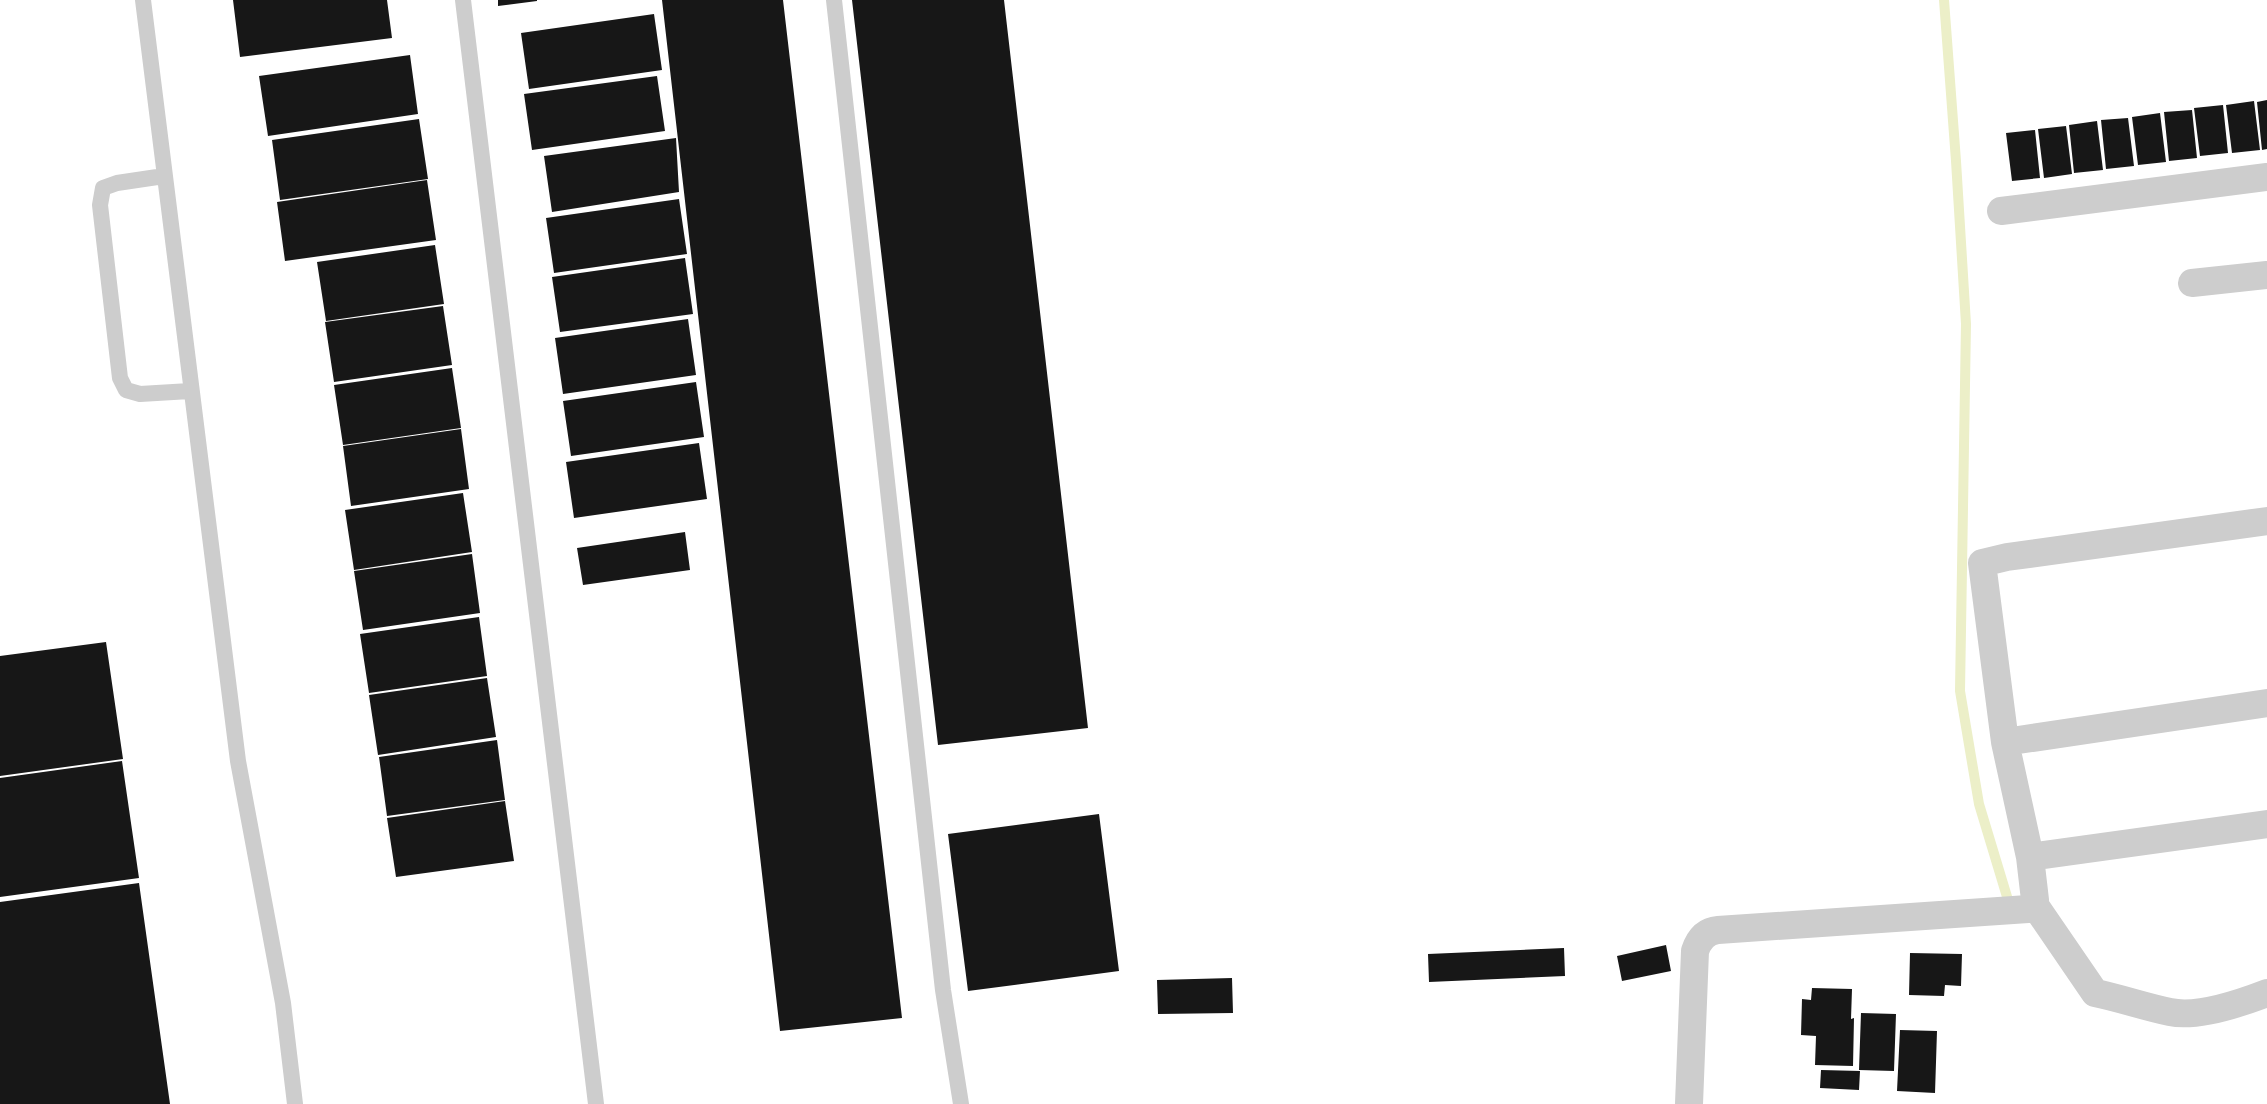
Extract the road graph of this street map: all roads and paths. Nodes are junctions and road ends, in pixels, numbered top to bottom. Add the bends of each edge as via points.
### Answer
1 (143, 0) edge
2 (463, 0) edge
3 (834, 0) edge
4 (164, 176) junction
5 (2267, 177) edge
6 (2001, 211) dead end
7 (2267, 275) edge
8 (2192, 283) dead end
9 (190, 391) junction
10 (2267, 522) edge
11 (2267, 703) edge
12 (2005, 742) junction
13 (2267, 824) edge
14 (2030, 858) junction
15 (2031, 907) junction
16 (2267, 993) edge
17 (295, 1104) edge
18 (596, 1104) edge
19 (961, 1104) edge
20 (1689, 1104) edge

1 - 4 lane
2 - 18 lane
3 - 19 lane via 943,990
4 - 9 lane
4 - 9 lane via 103,188 100,205 120,378 126,390 140,394
5 - 6 street
7 - 8 street
9 - 17 lane via 238,761 283,1002
10 - 12 street via 1982,563
11 - 12 street
12 - 14 street
13 - 14 street
14 - 15 street via 2035,900
15 - 16 street via 2095,992 2171,1012 2191,1013 2247,1001
15 - 20 street via 1718,930 1705,935 1695,951

